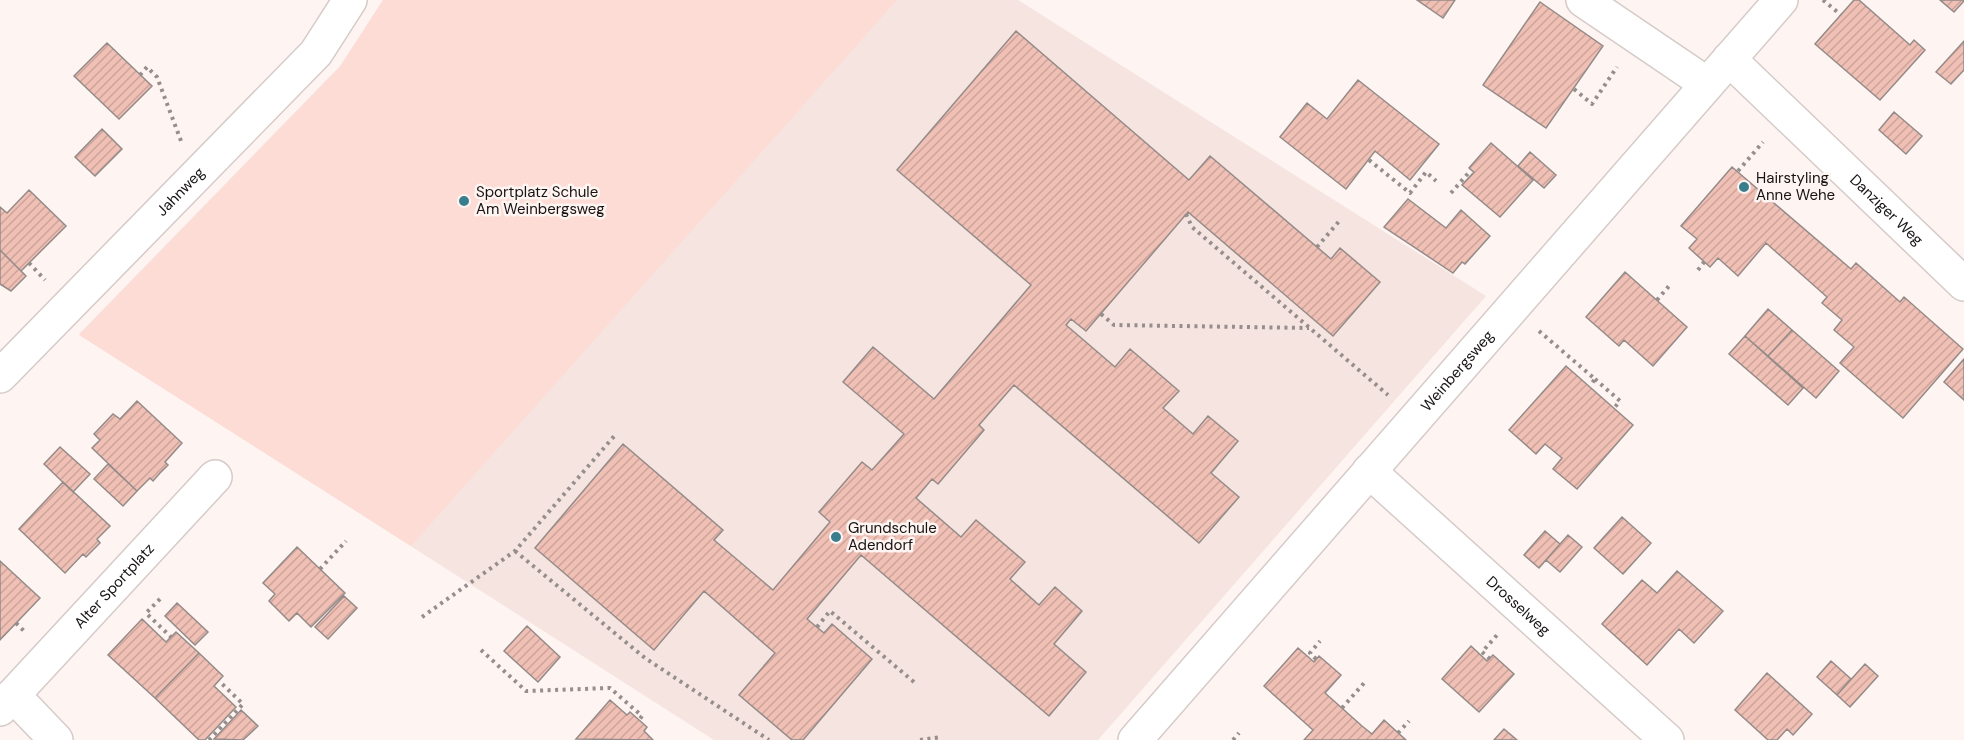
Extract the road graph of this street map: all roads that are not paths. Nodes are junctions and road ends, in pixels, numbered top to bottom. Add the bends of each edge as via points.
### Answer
1 (350, 0) edge
2 (1583, 0) edge
3 (1780, 0) edge
4 (1729, 59) junction
5 (1707, 84) junction
6 (1964, 284) edge
7 (0, 376) edge
8 (1369, 471) junction
9 (215, 477) dead end
10 (6, 702) edge
11 (56, 740) edge
12 (1135, 740) edge
13 (1667, 740) edge

1 - 7 street, Jahnweg via 316,52
2 - 5 street
3 - 4 street, Weinbergsweg
4 - 5 street, Weinbergsweg
4 - 6 street, Danziger Weg
5 - 8 street, Weinbergsweg
8 - 12 street, Weinbergsweg
8 - 13 street, Drosselweg
9 - 10 street, Alter Sportplatz
10 - 11 street, Alter Sportplatz

